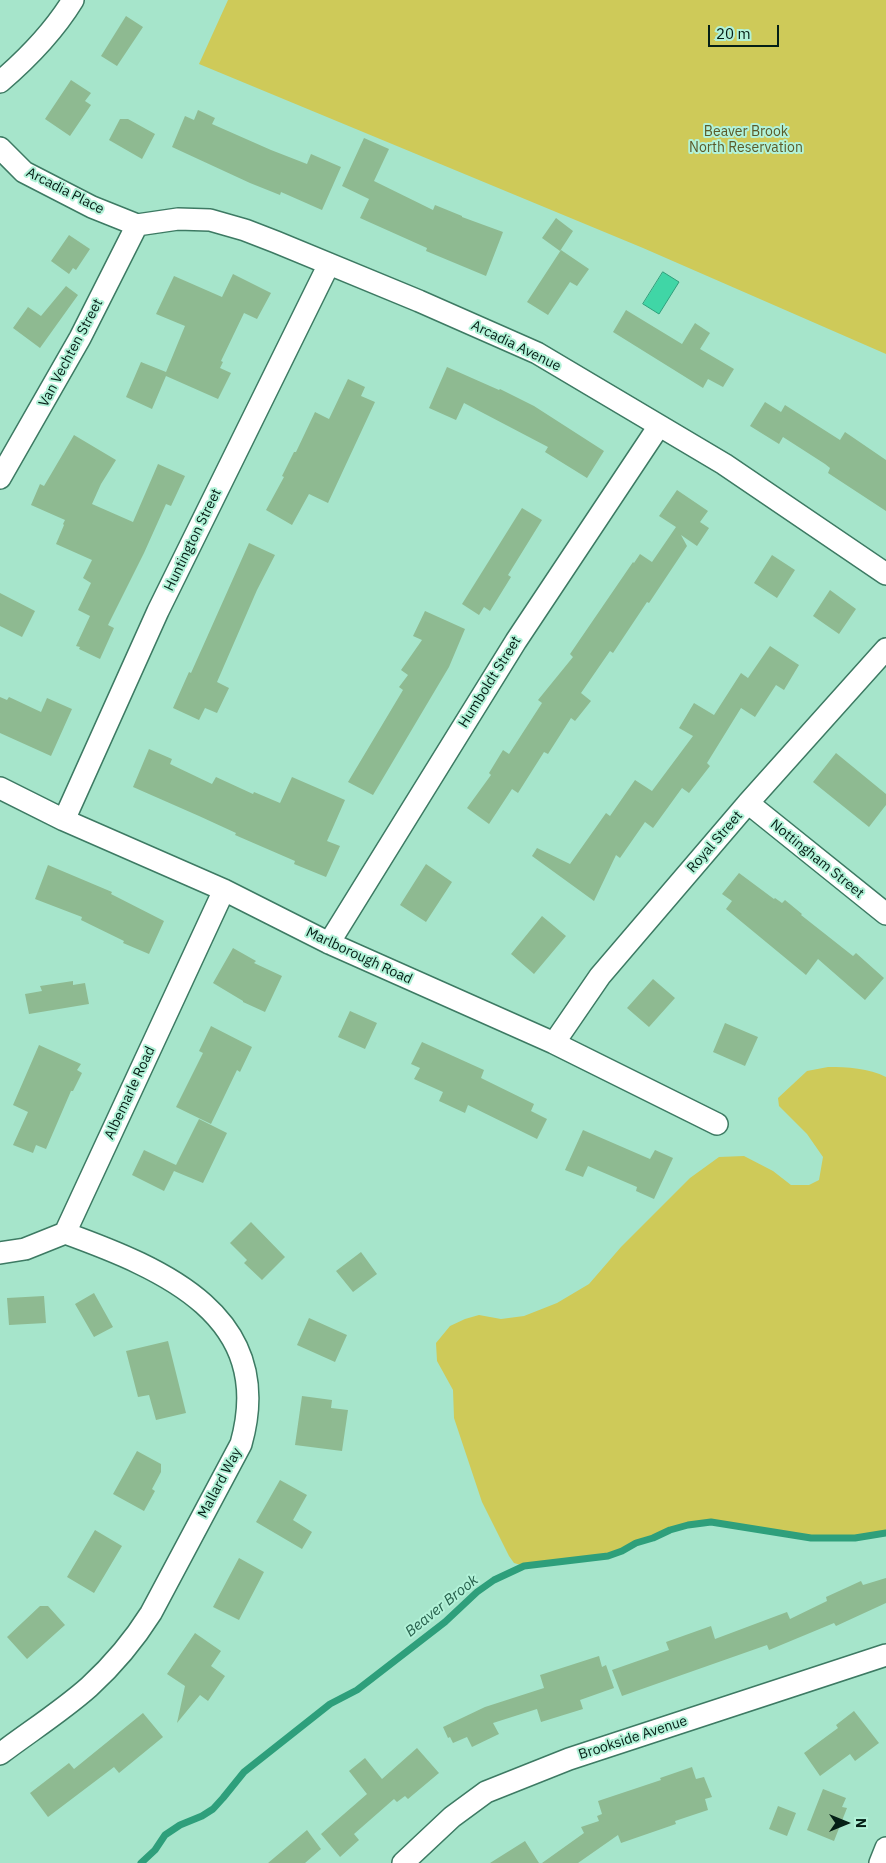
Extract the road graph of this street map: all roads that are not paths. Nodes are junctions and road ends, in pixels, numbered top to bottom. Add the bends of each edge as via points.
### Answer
1 (73, 0) edge
2 (0, 82) edge
3 (0, 148) edge
4 (137, 226) junction
5 (329, 264) junction
6 (659, 426) junction
7 (0, 478) edge
8 (886, 574) edge
9 (886, 649) edge
10 (0, 788) edge
11 (748, 803) junction
12 (64, 820) junction
13 (224, 890) junction
14 (886, 914) edge
15 (329, 943) junction
16 (554, 1043) junction
17 (718, 1124) dead end
18 (66, 1233) junction
19 (0, 1253) edge
20 (886, 1655) edge
21 (0, 1754) edge
22 (886, 1848) edge
23 (417, 1859) edge
24 (880, 1863) edge

1 - 2 street via 23,62
3 - 4 street, Arcadia Place via 24,172
4 - 5 street, Arcadia Avenue via 178,219 210,220
4 - 7 street, Van Vechten Street via 80,338
5 - 6 street, Arcadia Avenue via 537,353
5 - 12 street, Huntington Street via 158,610
6 - 8 street, Arcadia Avenue via 724,464
6 - 15 street, Humboldt Street via 516,641
9 - 11 street, Royal Street
10 - 12 street, Marlborough Road
11 - 14 street, Nottingham Street
11 - 16 street, Royal Street via 600,976
12 - 13 street, Marlborough Road
13 - 15 street, Marlborough Road
13 - 18 street, Albemarle Road
15 - 16 street, Marlborough Road
16 - 17 street, Marlborough Road
18 - 19 street via 25,1250
18 - 21 street, Mallard Way via 154,1271 210,1308 231,1336 242,1362 247,1385 246,1425 241,1444 137,1635 89,1687
20 - 23 street, Brookside Avenue via 569,1759 486,1792 452,1817
22 - 24 street

